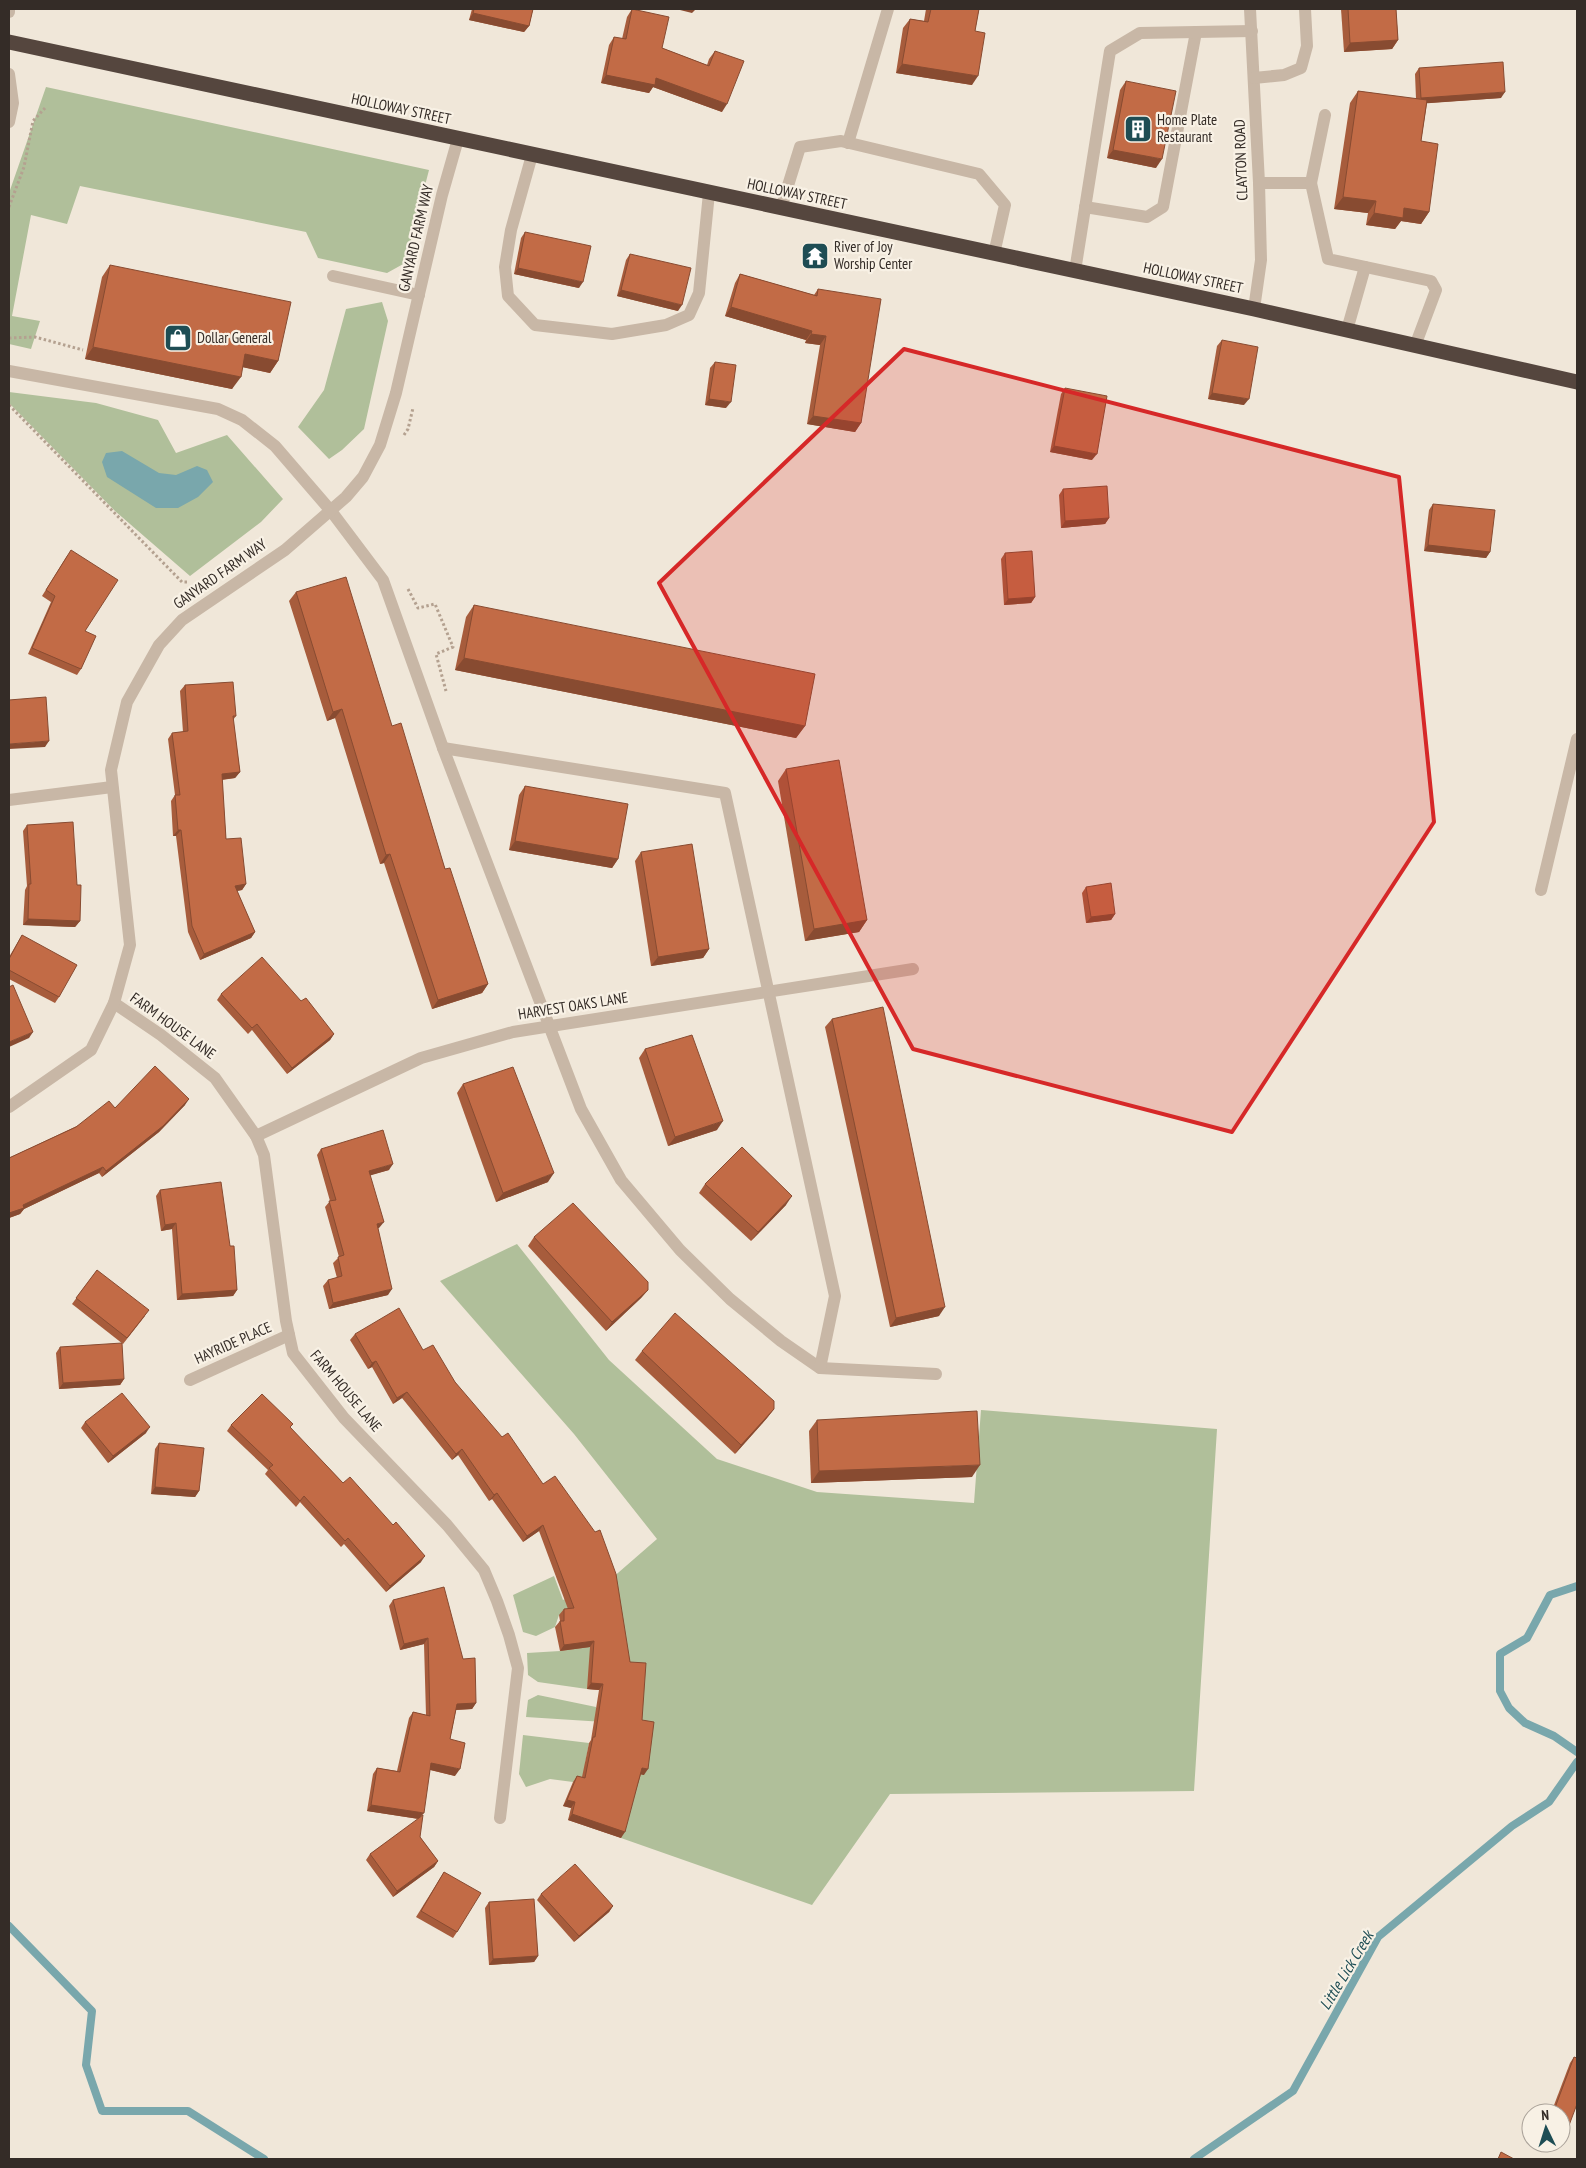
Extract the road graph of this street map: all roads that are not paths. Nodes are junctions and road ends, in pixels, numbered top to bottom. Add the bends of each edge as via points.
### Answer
1 (888, 9) edge
2 (1250, 9) edge
3 (1305, 9) edge
4 (1252, 31) junction
5 (1196, 32) junction
6 (9, 42) edge
7 (9, 74) edge
8 (1254, 78) junction
9 (1325, 115) dead end
10 (9, 122) edge
11 (458, 139) junction
12 (848, 143) junction
13 (532, 155) junction
14 (1259, 183) junction
15 (1311, 183) junction
16 (709, 193) junction
17 (1085, 207) junction
18 (781, 208) junction
19 (994, 254) junction
20 (1366, 267) junction
21 (1075, 271) junction
22 (333, 276) dead end
23 (419, 295) junction
24 (1254, 309) junction
25 (1347, 330) junction
26 (1415, 346) junction
27 (9, 371) edge
28 (1577, 382) edge
29 (331, 511) junction
30 (1577, 739) edge
31 (443, 748) junction
32 (112, 786) junction
33 (9, 800) edge
34 (1541, 890) dead end
35 (912, 969) dead end
36 (767, 992) junction
37 (114, 1004) junction
38 (550, 1025) junction
39 (9, 1108) edge
40 (256, 1136) junction
41 (289, 1335) junction
42 (820, 1368) junction
43 (936, 1374) dead end
44 (190, 1380) dead end
45 (500, 1818) dead end

1 - 12 street
2 - 4 street, CLAYTON ROAD
3 - 8 street via 1307,46 1301,68 1284,75
4 - 5 street
4 - 8 street, CLAYTON ROAD
5 - 17 street via 1140,33 1110,51
5 - 17 street via 1163,207 1147,216
6 - 11 highway, HOLLOWAY STREET
7 - 10 street via 14,103
8 - 14 street, CLAYTON ROAD
9 - 15 street
11 - 13 highway, HOLLOWAY STREET
11 - 23 street, GANYARD FARM WAY
12 - 18 street via 841,141 800,147
12 - 19 street via 979,174 1005,205
13 - 16 highway, HOLLOWAY STREET
13 - 16 street via 511,230 505,267 508,296 535,325 612,334 666,325 689,315 699,293
14 - 15 street
14 - 24 street, CLAYTON ROAD via 1261,260
15 - 20 street via 1328,259
16 - 18 highway, HOLLOWAY STREET
17 - 21 street
18 - 19 highway, HOLLOWAY STREET
19 - 21 highway, HOLLOWAY STREET
20 - 25 street
20 - 26 street via 1431,281 1436,290
21 - 24 highway, HOLLOWAY STREET
22 - 23 street
23 - 29 street, GANYARD FARM WAY via 380,446 363,477
24 - 25 highway, HOLLOWAY STREET
25 - 26 highway, HOLLOWAY STREET
26 - 28 highway, HOLLOWAY STREET
27 - 29 street via 218,410 242,420 276,446
29 - 31 street via 383,580
29 - 32 street, GANYARD FARM WAY via 285,550 182,620 159,645 127,702 111,770
30 - 34 street
31 - 36 street via 725,793
31 - 38 street
32 - 33 street
32 - 37 street, GANYARD FARM WAY via 130,945
35 - 36 street, HARVEST OAKS LANE
36 - 38 street, HARVEST OAKS LANE
36 - 42 street via 835,1296
37 - 39 street, GANYARD FARM WAY via 91,1050
37 - 40 street, FARM HOUSE LANE via 161,1035 215,1078
38 - 40 street, HARVEST OAKS LANE via 421,1058
38 - 42 street via 580,1109 621,1180 680,1250 730,1299
40 - 41 street, FARM HOUSE LANE via 264,1155
41 - 44 street, HAYRIDE PLACE
41 - 45 street, FARM HOUSE LANE via 293,1353 344,1418 447,1525 484,1570 518,1668
42 - 43 street

